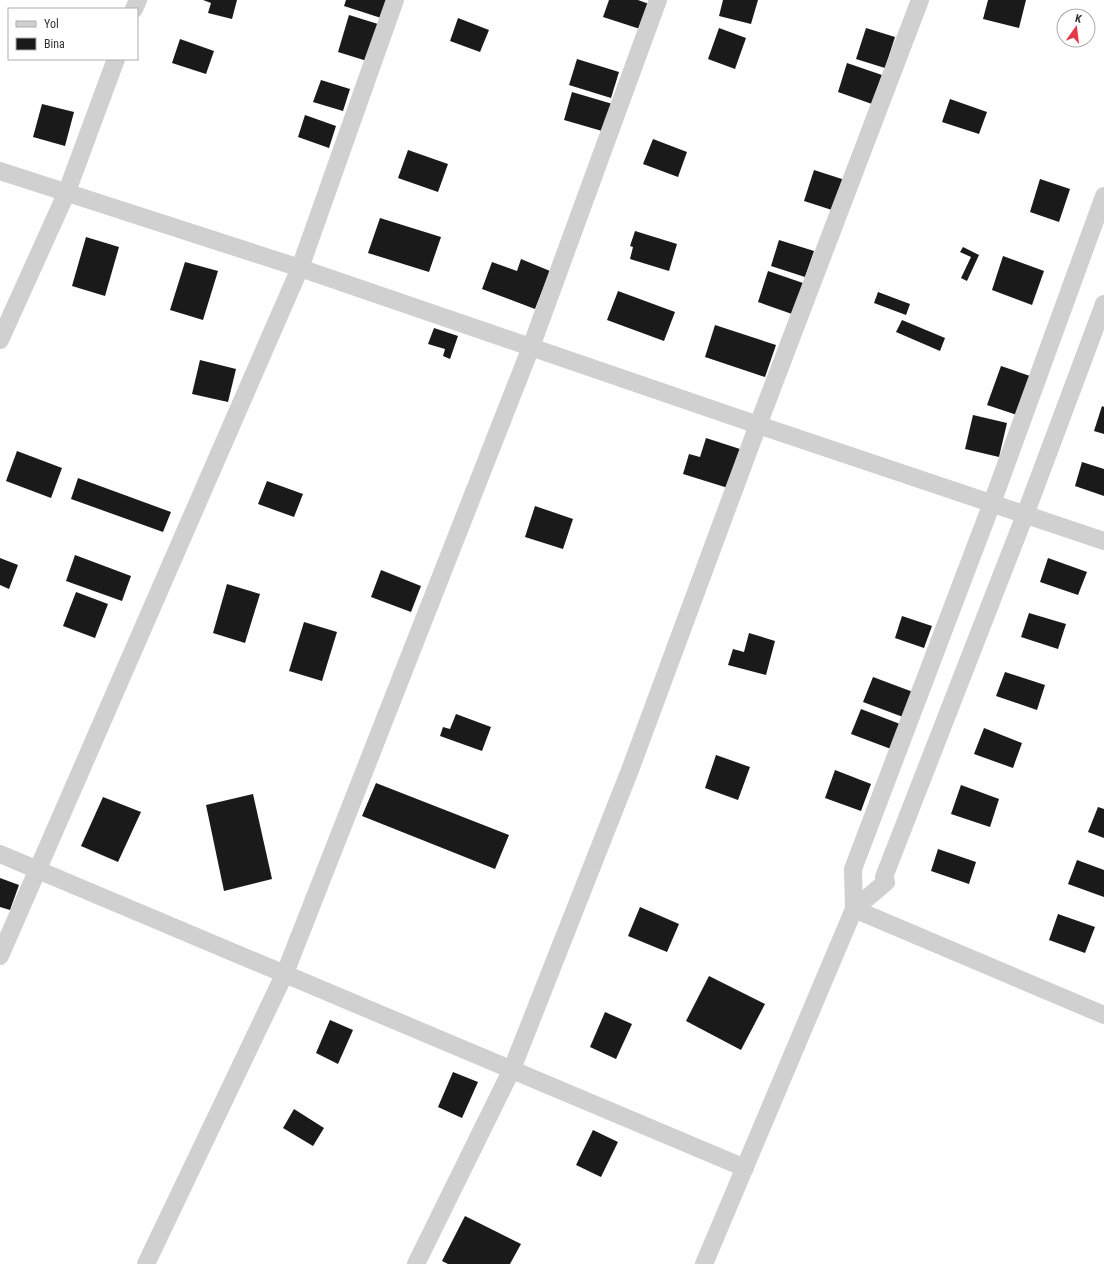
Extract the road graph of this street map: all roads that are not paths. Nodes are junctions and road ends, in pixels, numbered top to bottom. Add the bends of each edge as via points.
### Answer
1 (395, 0) edge
2 (658, 0) edge
3 (920, 0) edge
4 (116, 60) edge
5 (0, 171) edge
6 (66, 194) junction
7 (1104, 196) edge
8 (300, 268) junction
9 (1104, 304) edge
10 (0, 340) edge
11 (531, 347) junction
12 (758, 425) junction
13 (992, 504) junction
14 (1025, 515) junction
15 (1104, 541) edge
16 (0, 854) edge
17 (38, 869) junction
18 (854, 909) junction
19 (0, 956) edge
20 (285, 973) junction
21 (1104, 1015) edge
22 (512, 1069) junction
23 (745, 1168) junction
24 (146, 1264) edge
25 (416, 1264) edge
26 (704, 1264) edge

1 - 8 street
2 - 11 street
3 - 12 street
4 - 6 street
5 - 6 street
6 - 8 street
6 - 10 street
7 - 13 street
8 - 11 street
8 - 17 street
9 - 14 street
11 - 12 street
11 - 20 street
12 - 13 street
12 - 22 street via 630,770
13 - 14 street
13 - 18 street via 853,870
14 - 15 street
14 - 18 street via 884,877 886,882
16 - 17 street
17 - 19 street
17 - 20 street
18 - 21 street
18 - 23 street
20 - 22 street
20 - 24 street
22 - 23 street
22 - 25 street
23 - 26 street

